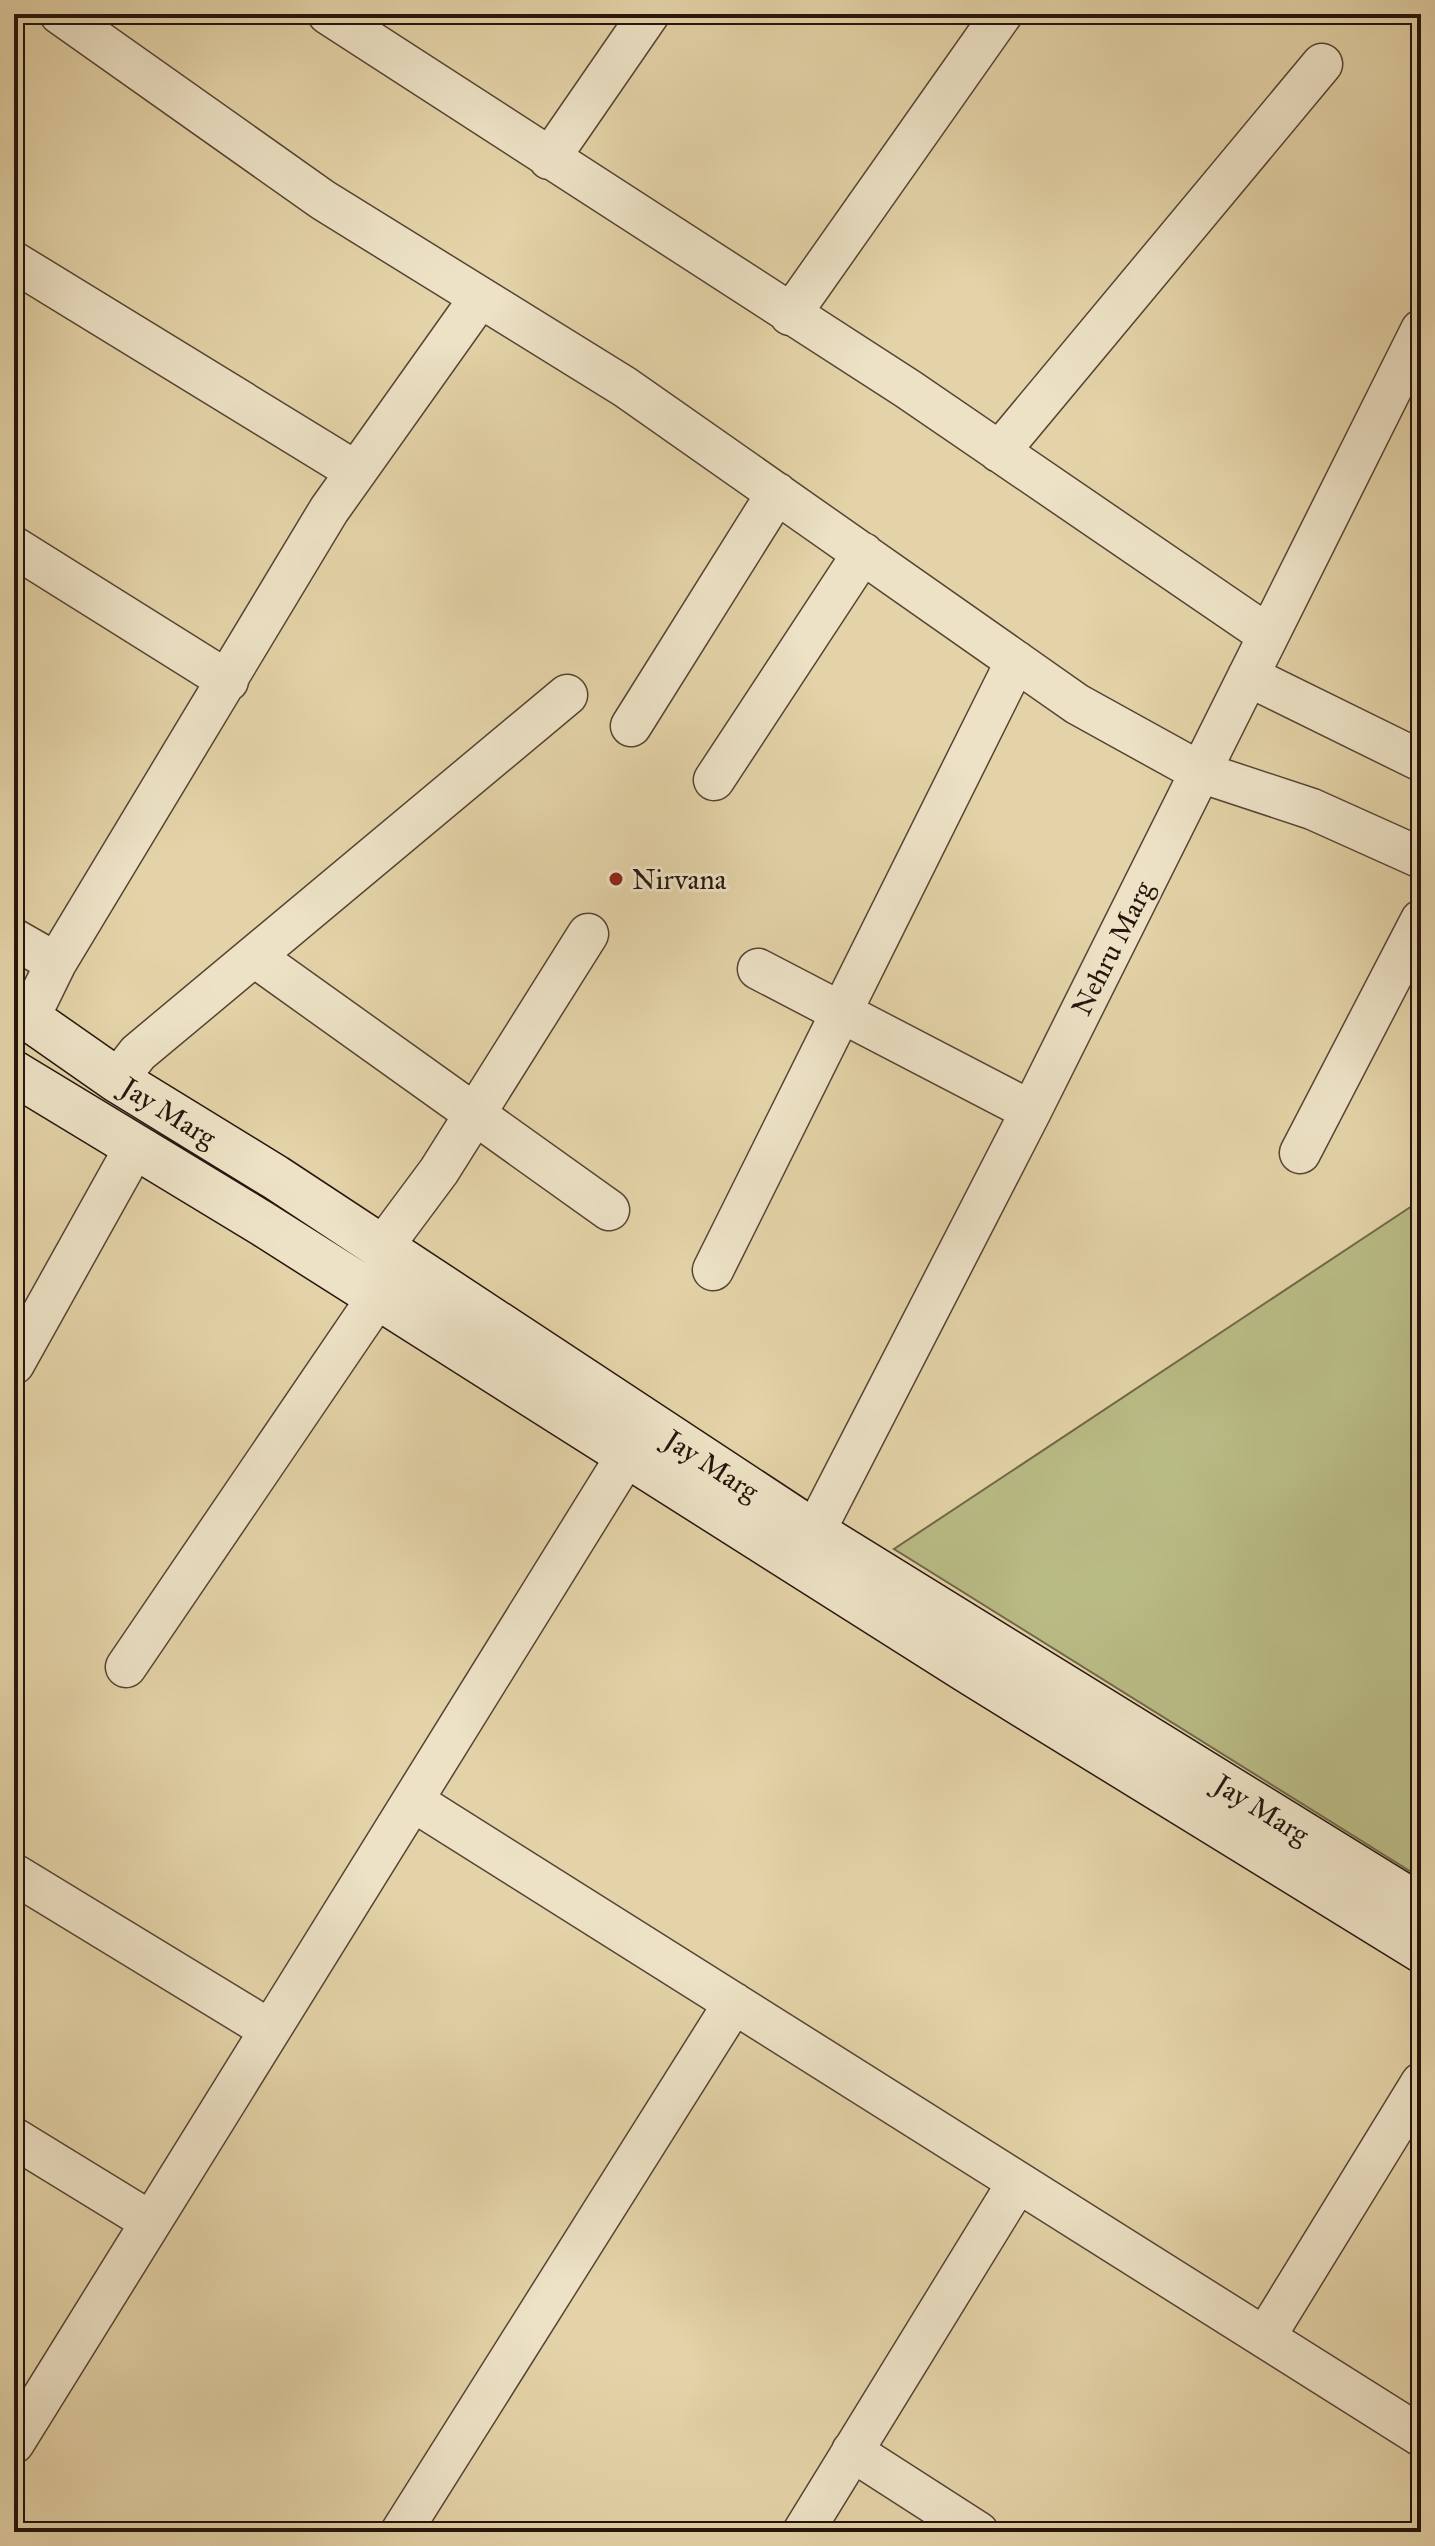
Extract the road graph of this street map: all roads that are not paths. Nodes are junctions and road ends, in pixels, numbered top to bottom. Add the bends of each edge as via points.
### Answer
1 (60, 14) edge
2 (328, 14) edge
3 (649, 14) edge
4 (1002, 14) edge
5 (1322, 64) dead end
6 (549, 159) junction
7 (14, 262) edge
8 (479, 299) junction
9 (790, 315) junction
10 (1421, 330) edge
11 (999, 452) junction
12 (355, 471) junction
13 (777, 493) junction
14 (14, 547) edge
15 (863, 553) junction
16 (1268, 635) junction
17 (1016, 661) junction
18 (1248, 676) junction
19 (228, 681) junction
20 (567, 695) dead end
21 (631, 726) dead end
22 (1421, 761) edge
23 (1200, 772) junction
24 (714, 780) dead end
25 (1421, 858) edge
26 (1421, 920) edge
27 (588, 934) dead end
28 (14, 939) edge
29 (255, 957) junction
30 (56, 963) junction
31 (758, 969) dead end
32 (21, 1013) edge
33 (840, 1013) junction
34 (117, 1080) junction
35 (17, 1081) edge
36 (1031, 1111) junction
37 (476, 1112) junction
38 (135, 1147) junction
39 (1300, 1153) dead end
40 (609, 1210) dead end
41 (381, 1249) junction
42 (713, 1270) dead end
43 (377, 1298) junction
44 (14, 1364) edge
45 (638, 1439) junction
46 (806, 1548) junction
47 (126, 1667) dead end
48 (413, 1801) junction
49 (14, 1874) edge
50 (1421, 1907) edge
51 (1421, 1950) edge
52 (734, 2003) junction
53 (270, 2030) junction
54 (1421, 2083) edge
55 (14, 2138) edge
56 (1018, 2182) junction
57 (151, 2222) junction
58 (1265, 2337) junction
59 (1421, 2436) edge
60 (14, 2443) edge
61 (852, 2451) junction
62 (401, 2532) edge
63 (803, 2532) edge
64 (978, 2532) edge

1 - 8 street via 323,200
2 - 6 street
3 - 6 street
4 - 9 street
5 - 11 street
6 - 9 street
7 - 12 street
8 - 12 street
8 - 13 street via 625,387
9 - 11 street
10 - 16 street, Nehru Marg
11 - 16 street
12 - 19 street
13 - 15 street
13 - 21 street
14 - 19 street
15 - 17 street
15 - 24 street
16 - 18 street, Nehru Marg
17 - 23 street via 1077,704
17 - 33 street
18 - 22 street
18 - 23 street, Nehru Marg
19 - 30 street
20 - 29 street
23 - 25 street via 1312,809
23 - 36 street, Nehru Marg
26 - 39 street
27 - 37 street
28 - 30 street
29 - 34 street via 138,1053
29 - 37 street
30 - 32 street
31 - 33 street
32 - 34 main road, Jay Marg
33 - 36 street
33 - 42 street
34 - 41 main road, Jay Marg
35 - 38 main road, Jay Marg
36 - 46 street, Nehru Marg
37 - 40 street
37 - 41 street
38 - 43 main road, Jay Marg
38 - 44 street
41 - 45 main road, Jay Marg
43 - 45 main road, Jay Marg
43 - 47 street
45 - 46 main road, Jay Marg
45 - 48 street
46 - 50 main road, Jay Marg
46 - 51 main road, Jay Marg
48 - 52 street
48 - 53 street
49 - 53 street
52 - 56 street
52 - 62 street
53 - 57 street
54 - 58 street
55 - 57 street
56 - 58 street
56 - 61 street
57 - 60 street
58 - 59 street
61 - 63 street
61 - 64 street

